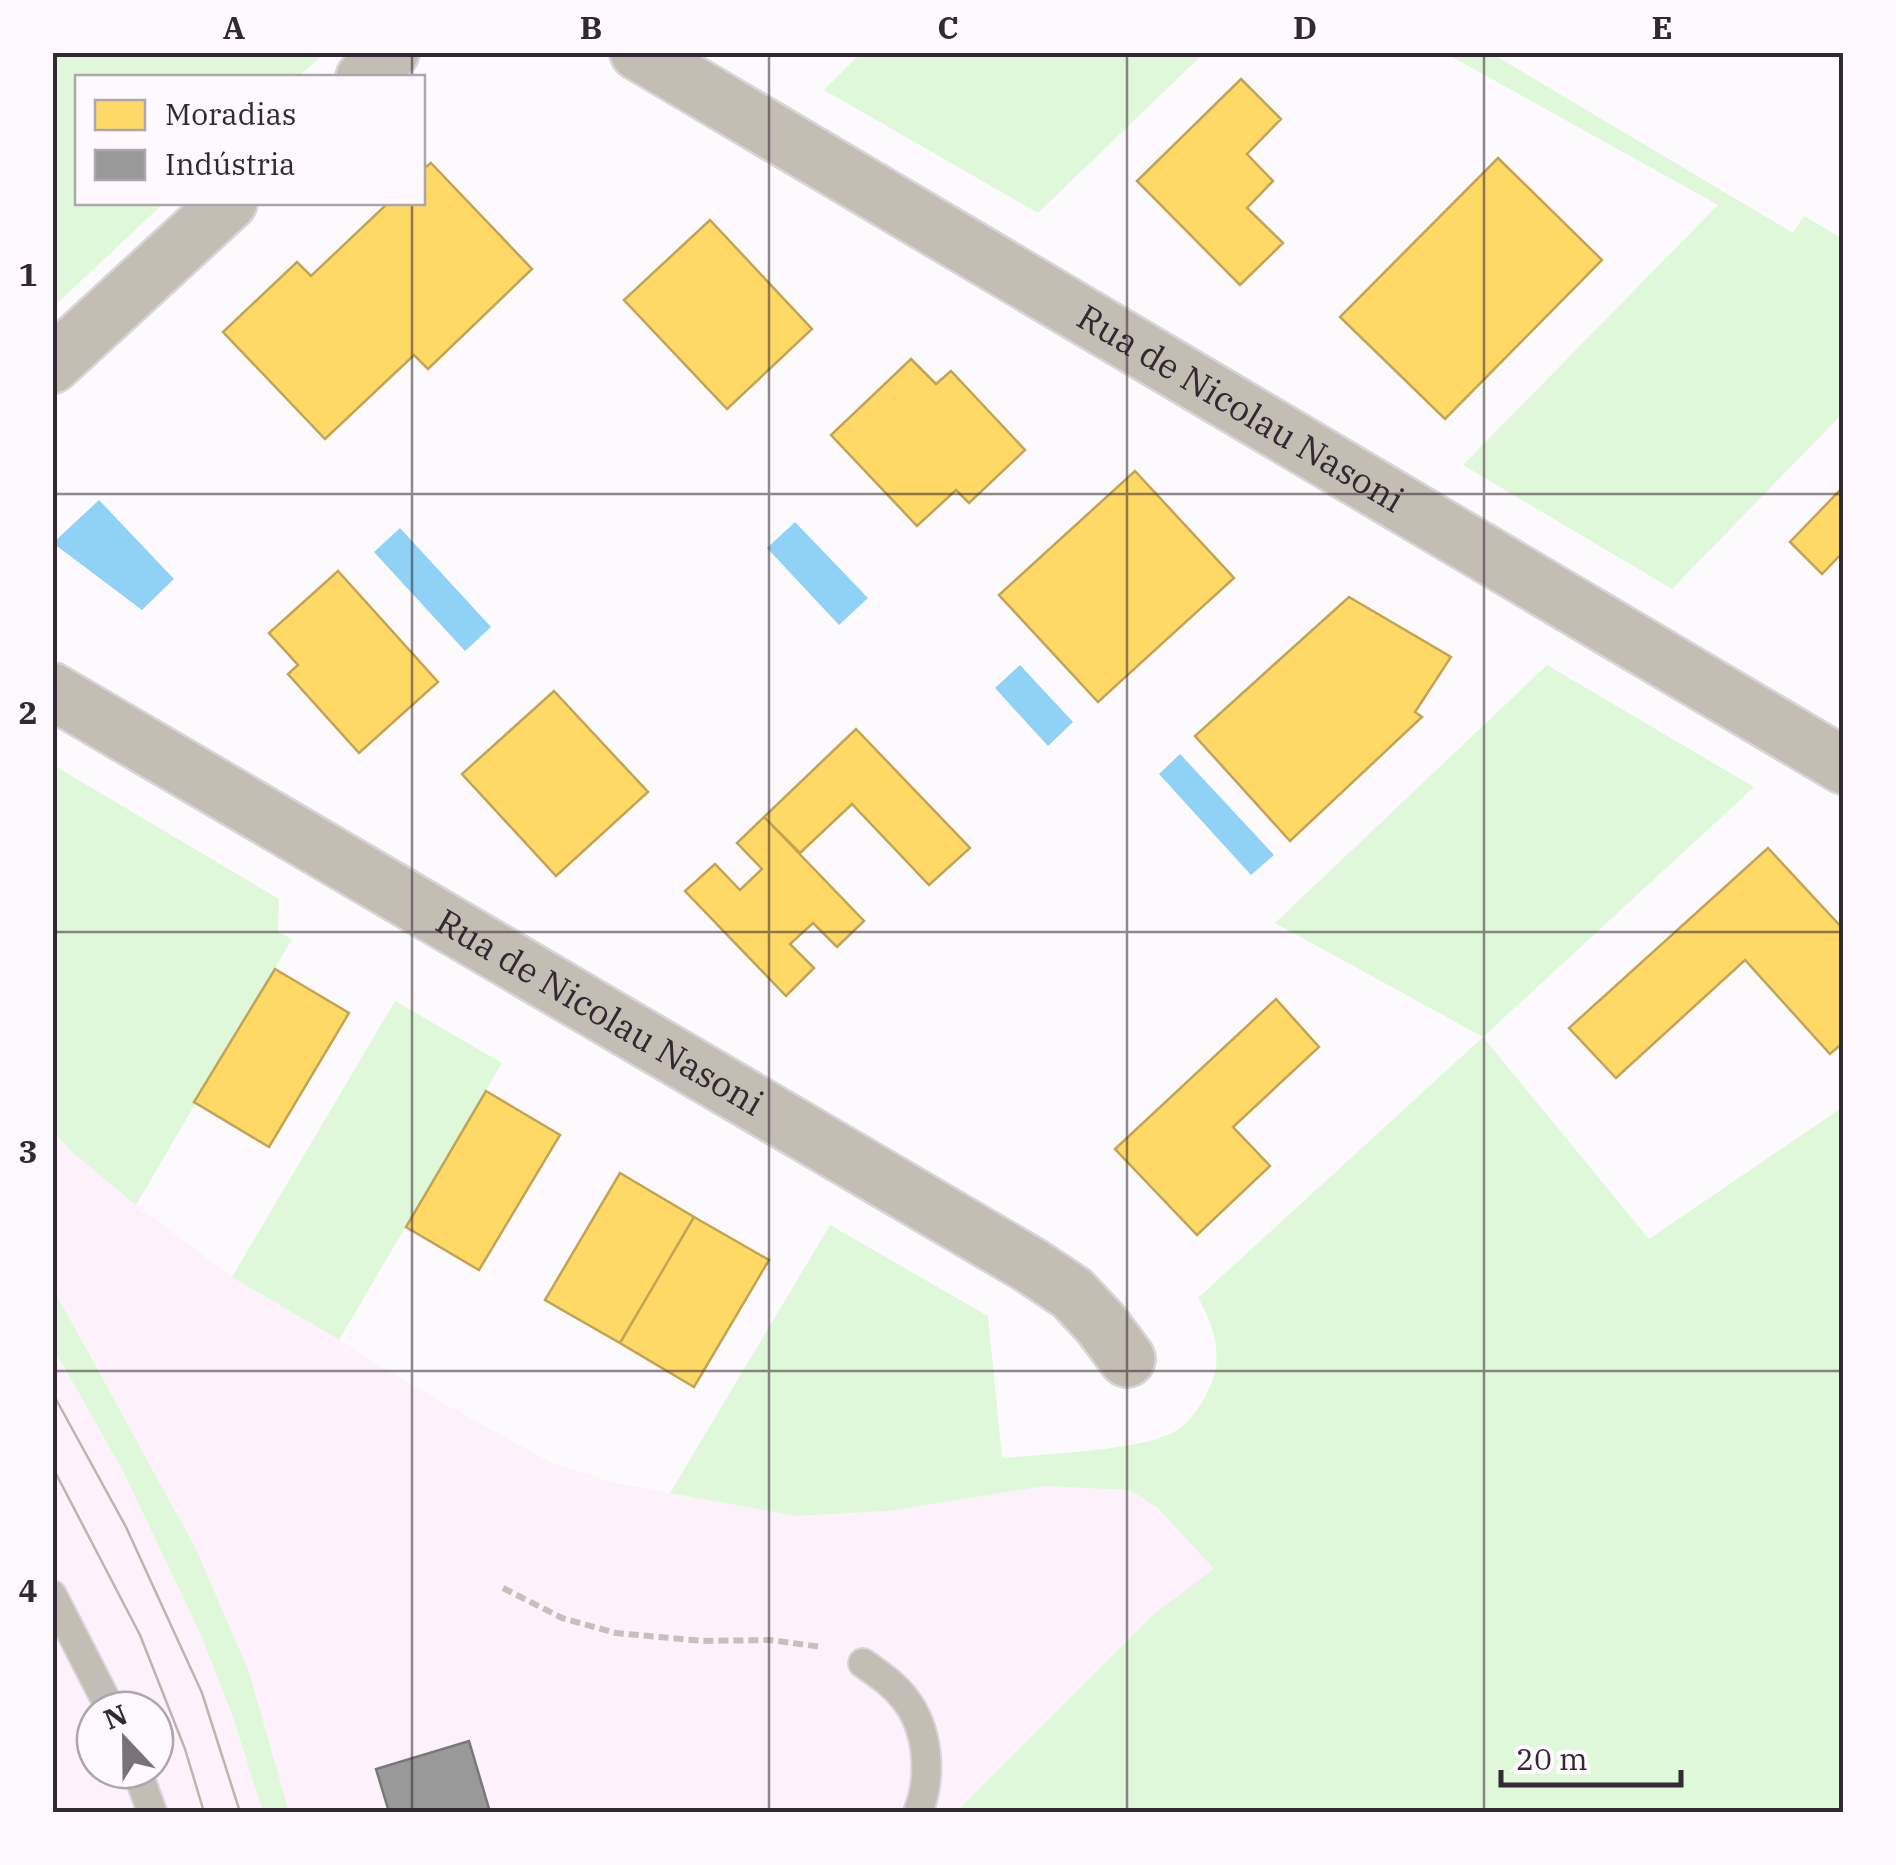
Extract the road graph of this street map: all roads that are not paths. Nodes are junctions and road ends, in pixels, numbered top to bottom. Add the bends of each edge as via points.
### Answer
1 (391, 52) edge
2 (638, 52) edge
3 (367, 75) edge
4 (226, 205) edge
5 (52, 365) edge
6 (52, 691) edge
7 (1844, 766) edge
8 (1127, 1360) dead end
9 (52, 1595) edge
10 (863, 1663) road end
11 (101, 1690) edge
12 (918, 1812) edge

1 - 3 street
2 - 7 street, Rua de Nicolau Nasoni
4 - 5 street
6 - 8 street, Rua de Nicolau Nasoni via 1030,1265 1072,1293
9 - 11 lane
10 - 12 lane via 907,1701 922,1734 927,1766

